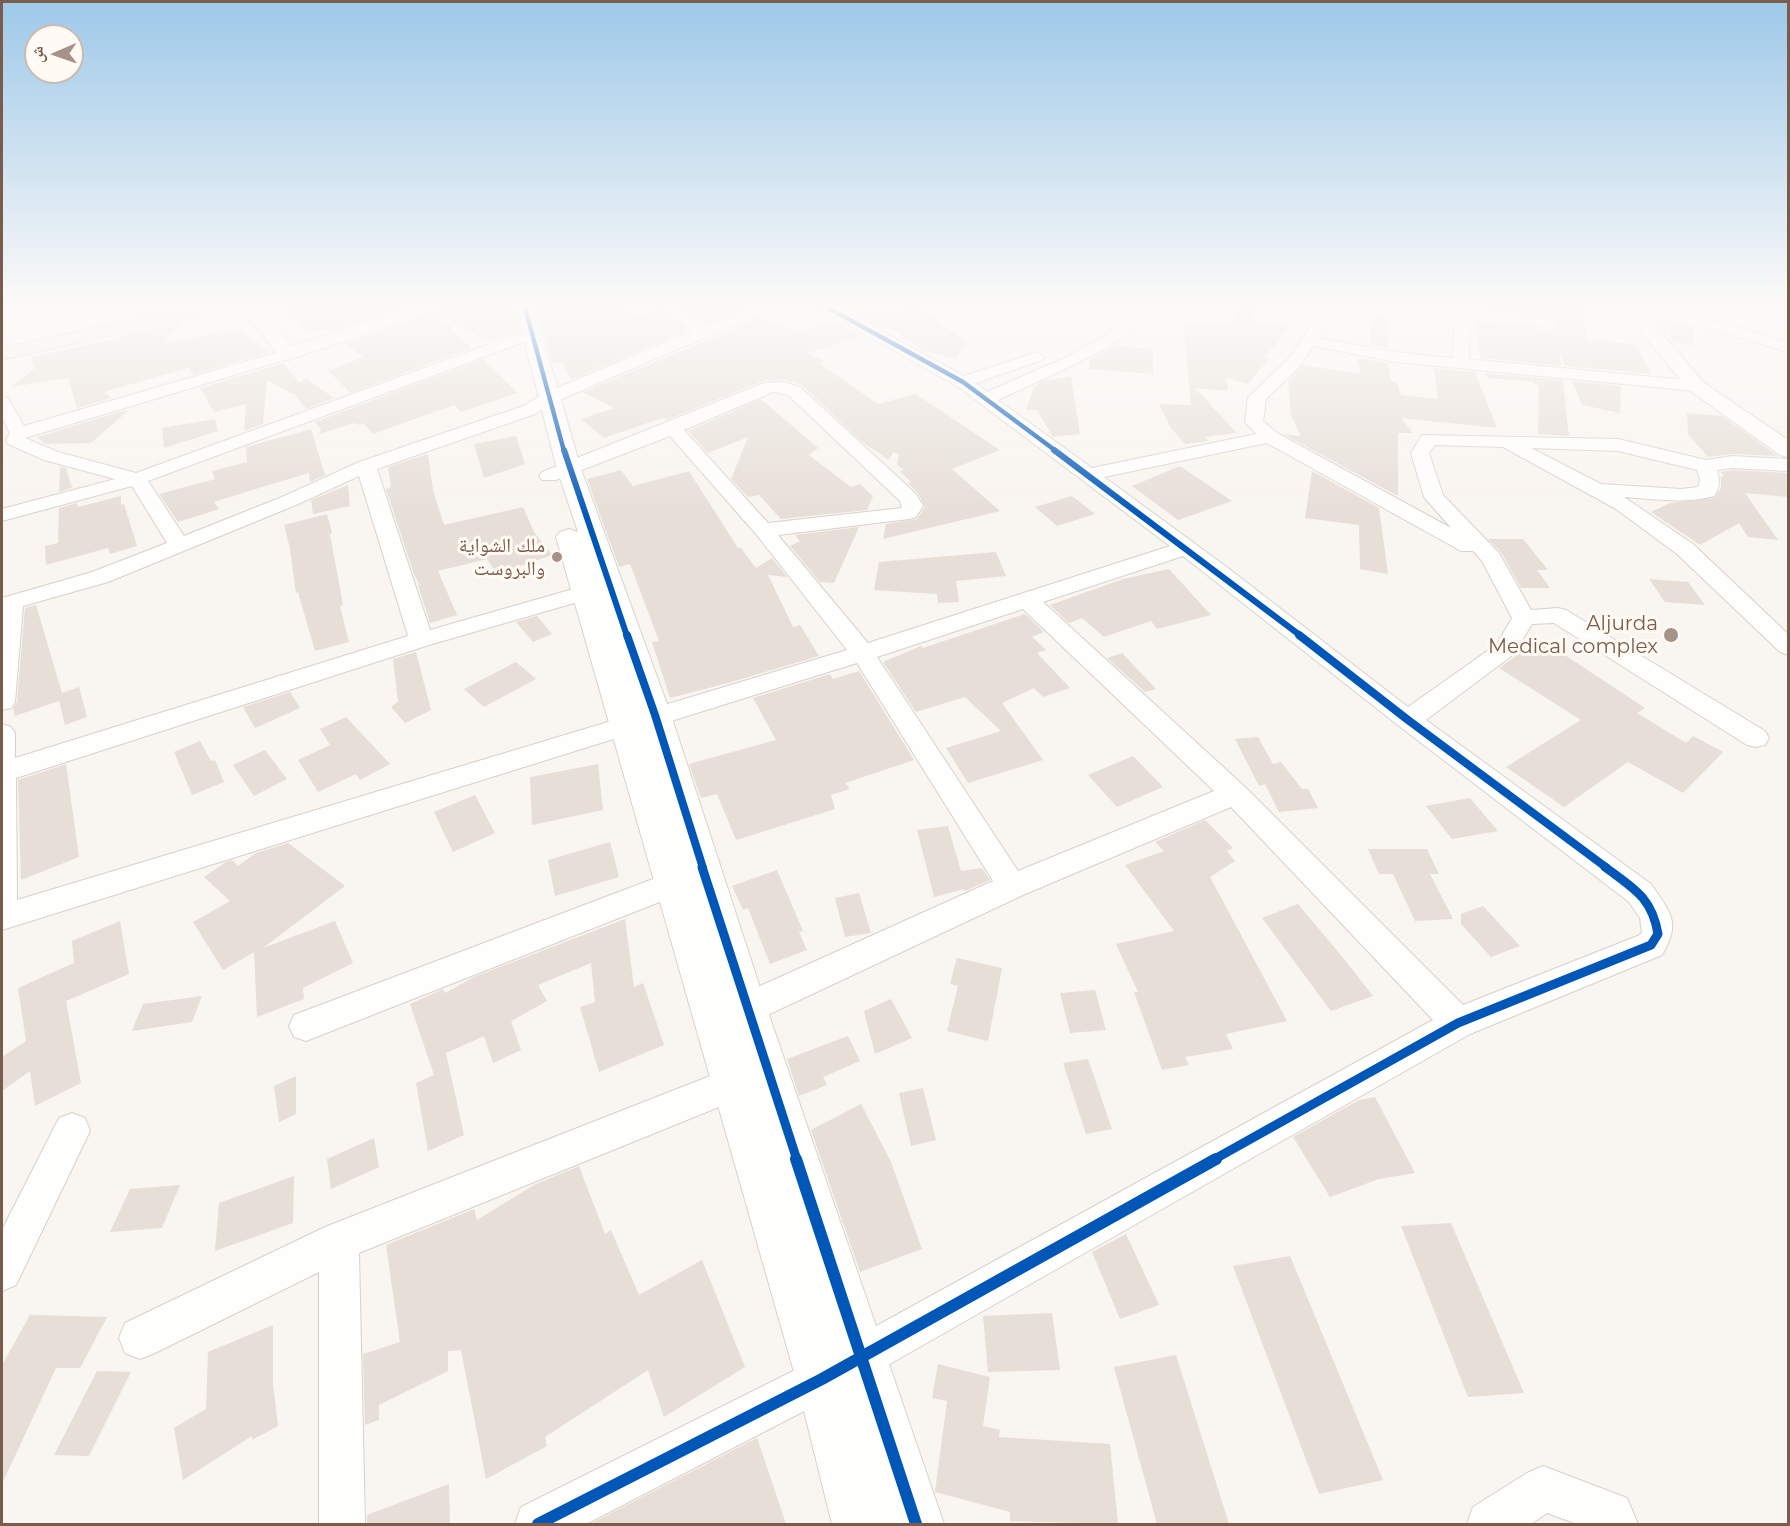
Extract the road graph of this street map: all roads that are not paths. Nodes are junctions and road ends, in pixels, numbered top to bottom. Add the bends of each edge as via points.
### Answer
1 (217, 375) edge
2 (419, 375) edge
3 (528, 375) edge
4 (530, 375) edge
5 (580, 375) edge
6 (951, 375) edge
7 (984, 375) edge
8 (1038, 375) edge
9 (1280, 375) edge
10 (1586, 375) edge
11 (1686, 375) edge
12 (963, 382) junction
13 (1696, 386) junction
14 (532, 392) junction
15 (985, 399) junction
16 (2, 402) edge
17 (673, 428) junction
18 (19, 434) junction
19 (1270, 437) junction
20 (1505, 441) junction
21 (1788, 450) edge
22 (1788, 465) edge
23 (366, 466) junction
24 (1706, 466) junction
25 (559, 473) junction
26 (1088, 475) junction
27 (137, 478) junction
28 (1598, 490) junction
29 (2, 515) edge
30 (763, 530) junction
31 (179, 545) junction
32 (1186, 548) junction
33 (1491, 558) junction
34 (587, 592) junction
35 (1028, 600) junction
36 (7, 604) edge
37 (1524, 618) junction
38 (421, 640) junction
39 (1788, 647) edge
40 (863, 653) junction
41 (2, 702) edge
42 (640, 719) junction
43 (1408, 720) junction
44 (2, 733) edge
45 (1756, 738) dead end
46 (3, 772) junction
47 (1235, 794) junction
48 (674, 883) junction
49 (1012, 886) junction
50 (2, 917) edge
51 (731, 1016) junction
52 (1458, 1023) junction
53 (306, 1026) dead end
54 (733, 1084) junction
55 (72, 1131) dead end
56 (339, 1241) junction
57 (2, 1272) edge
58 (140, 1338) dead end
59 (842, 1368) junction
60 (342, 1524) edge
61 (538, 1524) edge
62 (861, 1524) edge
63 (916, 1524) edge
64 (1490, 1524) edge
65 (1615, 1524) edge

1 - 18 street
2 - 27 street
3 - 14 street
4 - 14 street
5 - 14 street
6 - 12 street
7 - 12 street
8 - 15 street
9 - 19 street via 1257,398 1254,422
10 - 13 street
11 - 13 street
12 - 15 street
13 - 21 street
14 - 23 street
14 - 25 street
15 - 26 street
16 - 18 street
17 - 25 street
17 - 30 street
17 - 30 street via 770,387 783,387 794,391 913,506 909,513 870,520
18 - 27 street via 15,440 41,452
19 - 26 street
19 - 33 street
20 - 24 street via 1618,445
20 - 28 street
20 - 33 street via 1429,439 1420,453 1434,498
22 - 24 street via 1732,462
23 - 31 street
23 - 38 street
24 - 28 street via 1710,480 1707,492 1681,495
25 - 34 street
25 - 42 street
26 - 32 street
27 - 29 street
27 - 31 street
28 - 39 street via 1684,549
30 - 40 street
31 - 36 street via 100,577
32 - 35 street
32 - 43 street
33 - 37 street
34 - 38 street
34 - 42 street
35 - 40 street
35 - 47 street
36 - 41 street
37 - 43 street via 1506,649
37 - 45 street via 1558,615
38 - 46 street
40 - 42 street
40 - 49 street
42 - 48 street
42 - 50 street
42 - 51 street
43 - 52 street via 1640,893 1655,915 1658,934 1651,945
44 - 46 street
46 - 50 street
47 - 49 street
47 - 52 street
48 - 51 street
48 - 53 street
49 - 51 street
51 - 54 street
51 - 59 street
52 - 59 street
54 - 56 street
54 - 59 street
55 - 57 street
56 - 58 street
56 - 60 street
59 - 61 street
59 - 62 street
59 - 63 street
64 - 65 street via 1543,1488 1611,1514

